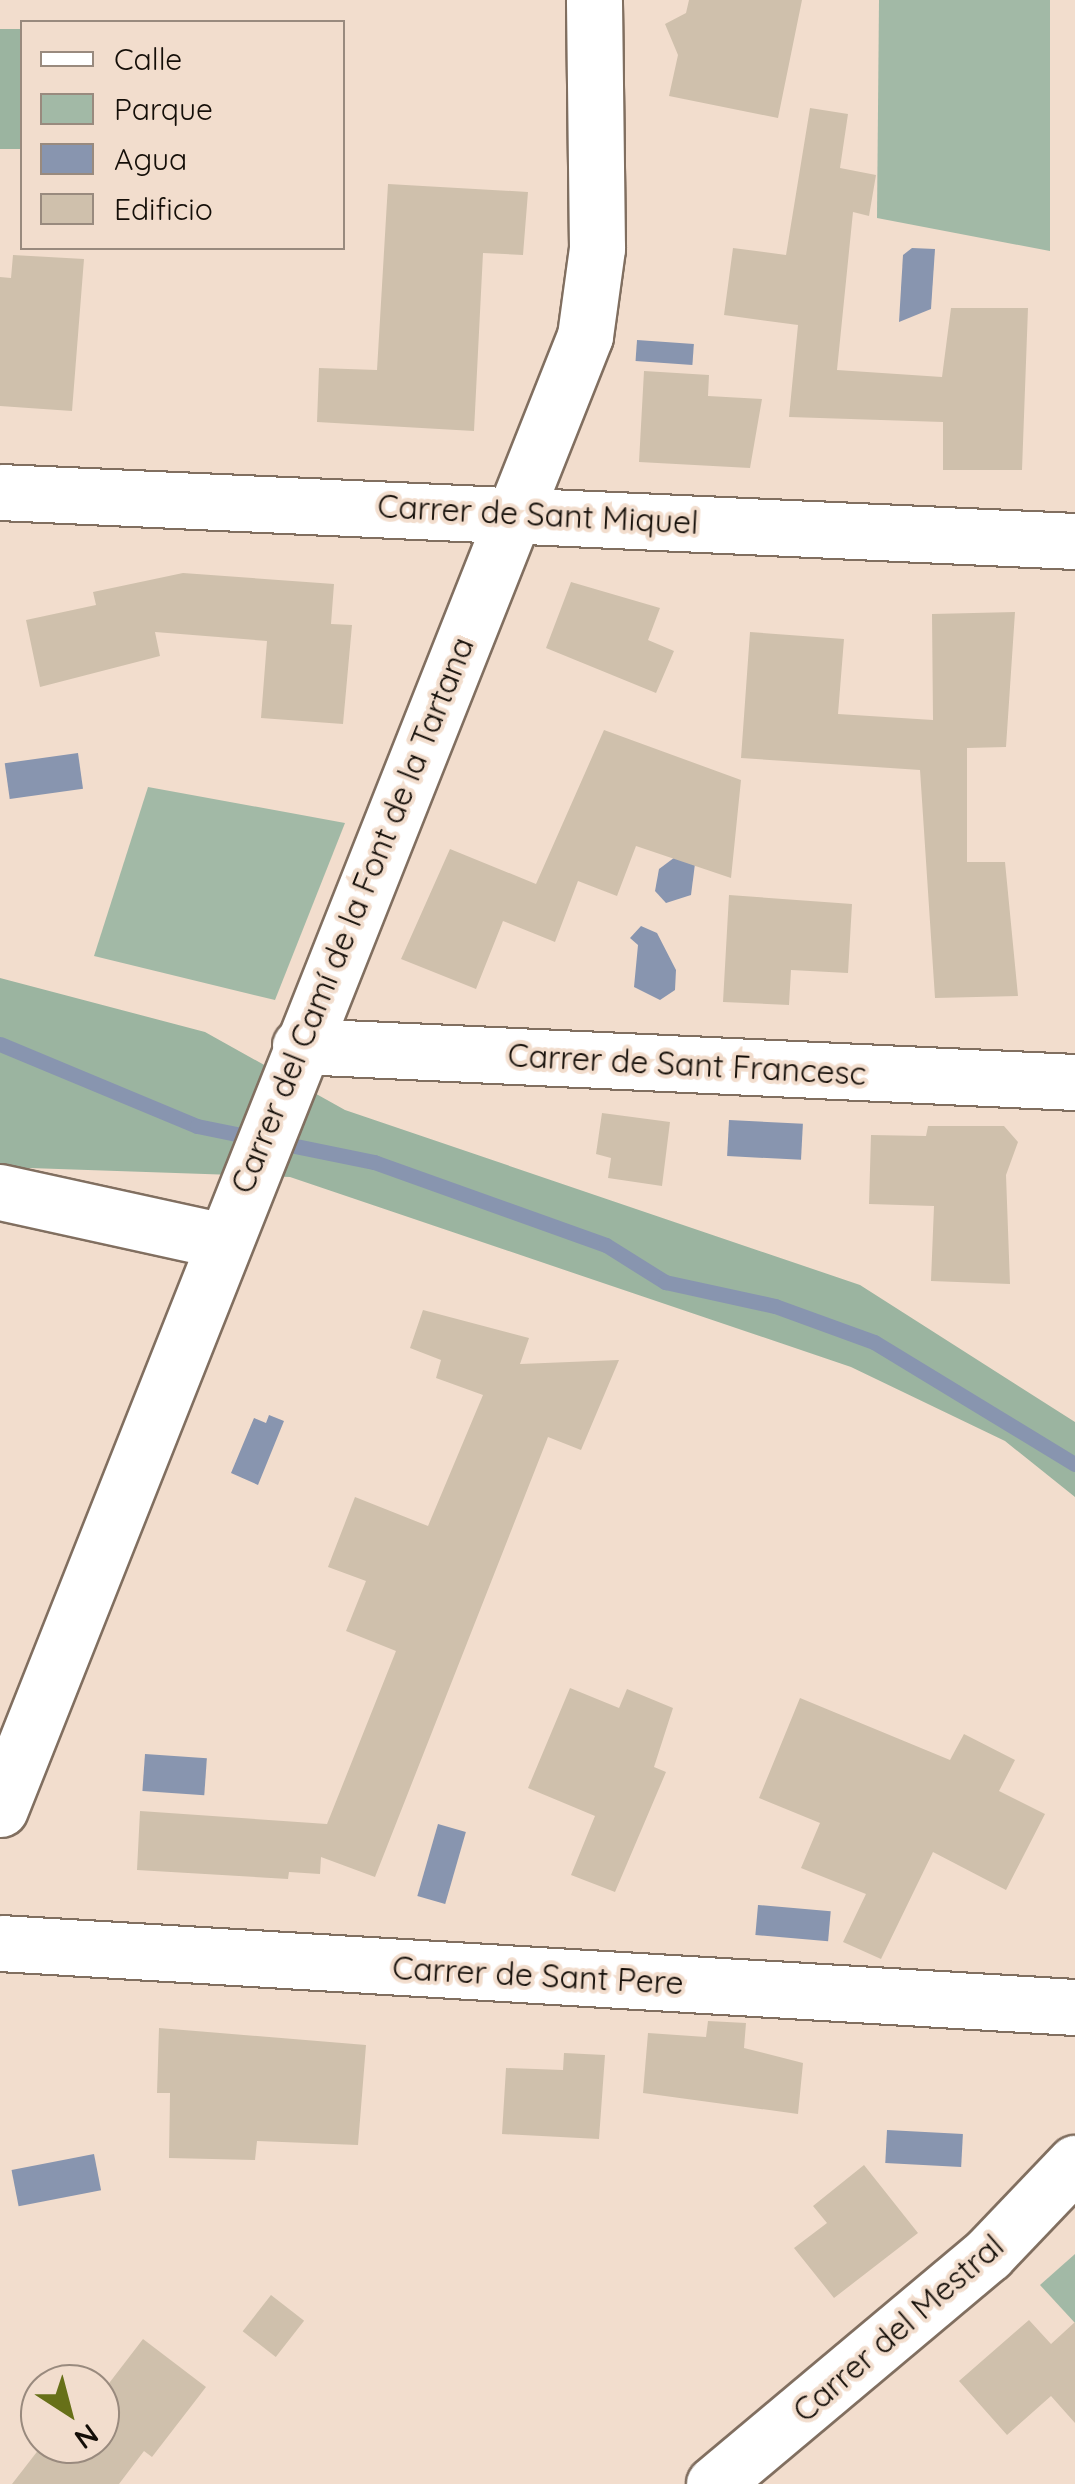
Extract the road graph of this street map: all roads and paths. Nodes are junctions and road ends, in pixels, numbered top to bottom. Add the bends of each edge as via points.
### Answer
1 (594, 0) edge
2 (0, 492) edge
3 (511, 512) junction
4 (1075, 540) edge
5 (300, 1046) junction
6 (1075, 1082) edge
7 (0, 1192) edge
8 (223, 1241) junction
9 (0, 1810) edge
10 (0, 1942) edge
11 (1075, 2007) edge
12 (1075, 2163) edge
13 (714, 2484) edge

1 - 3 street, Carrer del Camí de la Font de la Tartana via 594,287 585,336
2 - 3 street, Carrer de Sant Miquel
3 - 4 street, Carrer de Sant Miquel
3 - 5 street, Carrer del Camí de la Font de la Tartana
5 - 6 street, Carrer de Sant Francesc
5 - 8 street, Carrer del Camí de la Font de la Tartana
7 - 8 street
8 - 9 street, Carrer del Camí de la Font de la Tartana
10 - 11 street, Carrer de Sant Pere
12 - 13 street, Carrer del Mestral via 988,2254

